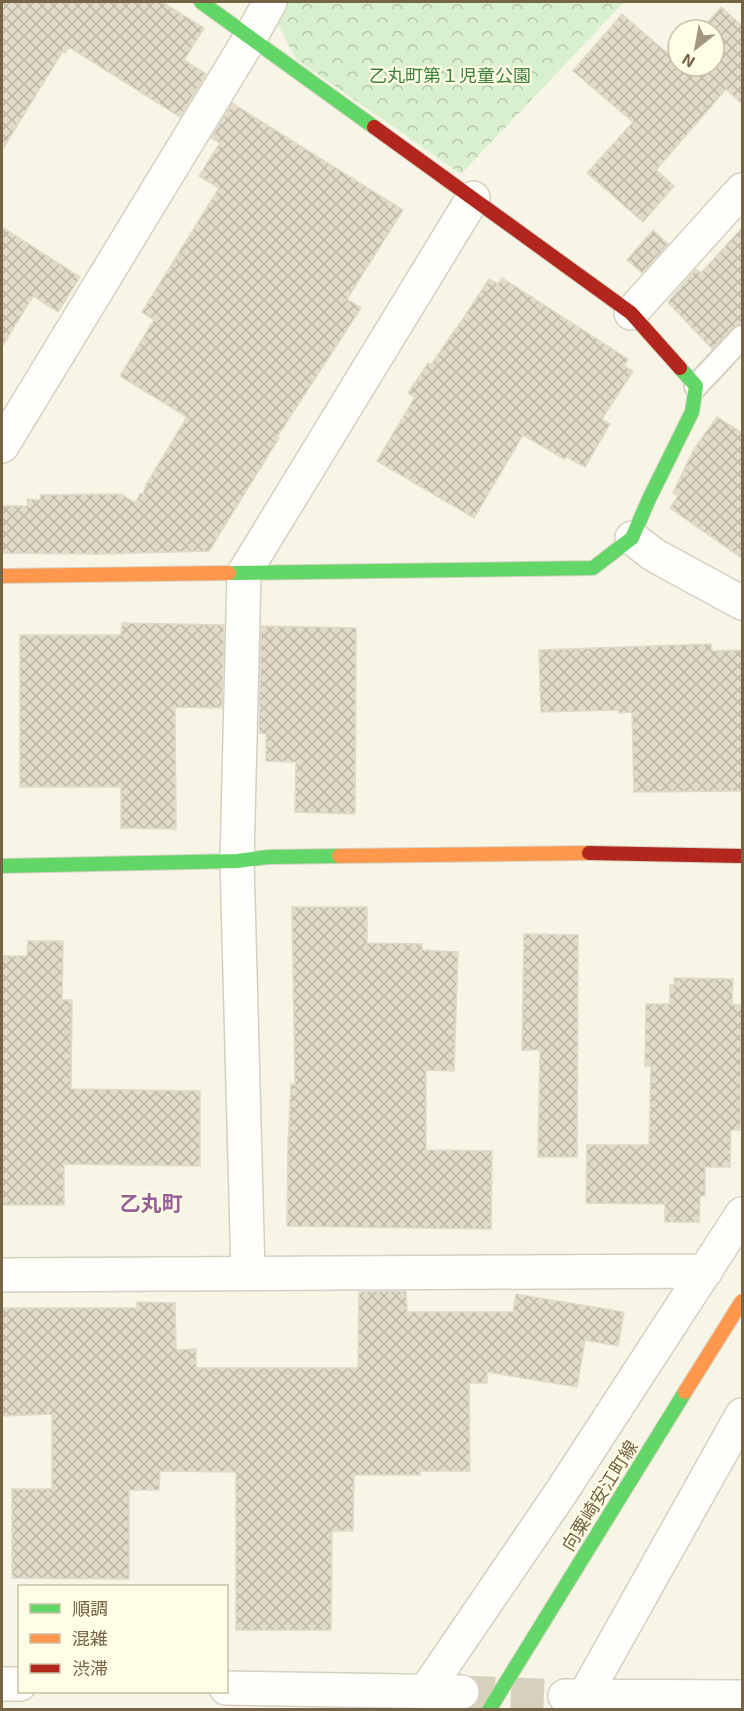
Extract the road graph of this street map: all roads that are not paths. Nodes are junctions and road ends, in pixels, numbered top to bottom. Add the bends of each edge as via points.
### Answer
1 (201, 2) edge
2 (270, 2) edge
3 (250, 38) junction
4 (742, 190) edge
5 (473, 198) junction
6 (631, 313) junction
7 (742, 337) edge
8 (696, 386) junction
9 (2, 446) edge
10 (632, 538) junction
11 (244, 573) junction
12 (2, 576) edge
13 (742, 603) edge
14 (742, 856) edge
15 (237, 861) junction
16 (2, 866) edge
17 (742, 1214) edge
18 (706, 1271) junction
19 (248, 1273) junction
20 (2, 1275) edge
21 (742, 1301) edge
22 (742, 1415) edge
23 (2, 1684) edge
24 (18, 1684) edge
25 (228, 1688) edge
26 (424, 1692) junction
27 (462, 1692) tunnel mouth
28 (739, 1692) edge
29 (489, 1710) edge

1 - 3 street
2 - 3 street
3 - 5 street
3 - 9 street
4 - 6 street
5 - 6 street
5 - 11 street
6 - 8 street
7 - 8 lane
8 - 10 street via 692,412
10 - 11 street via 593,568
10 - 13 street via 654,555
11 - 12 street
11 - 15 street
14 - 15 street via 595,853 268,857
15 - 16 street
15 - 19 street
17 - 18 street
18 - 19 street
18 - 26 street
19 - 20 street
21 - 29 street, 向粟崎安江町線, bridge
22 - 28 street via 574,1696
23 - 24 street
25 - 26 street
26 - 27 street

